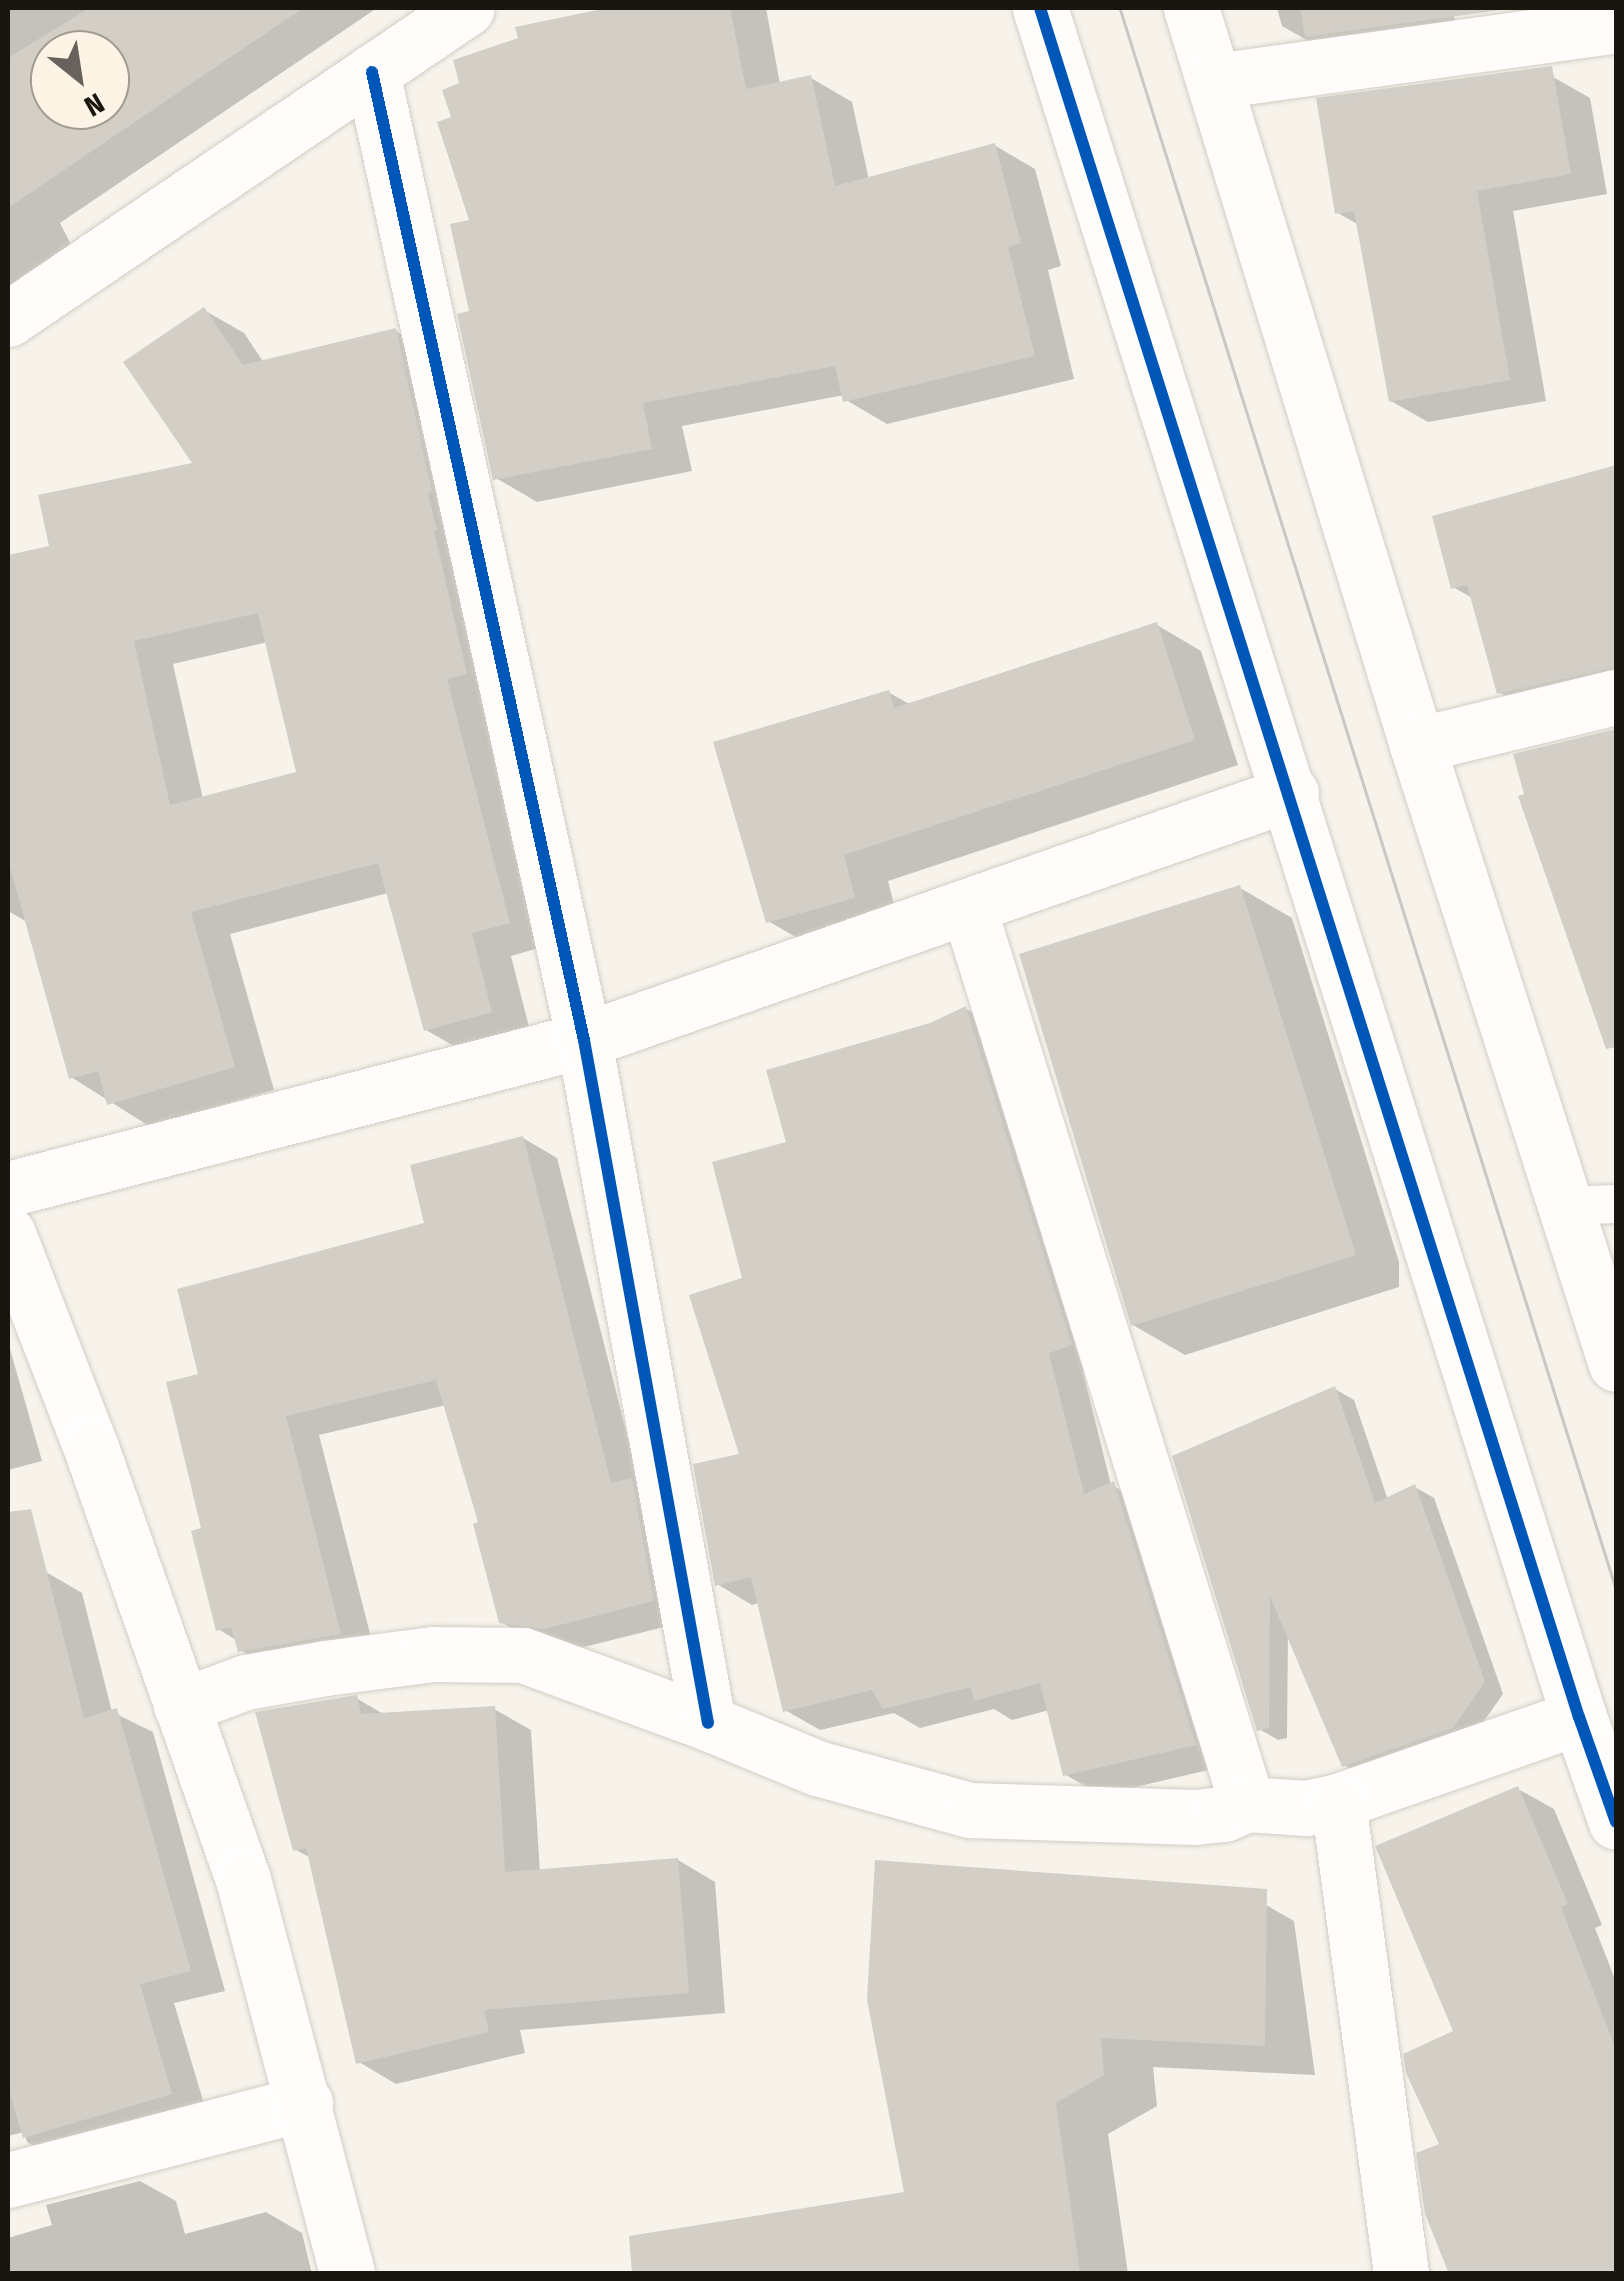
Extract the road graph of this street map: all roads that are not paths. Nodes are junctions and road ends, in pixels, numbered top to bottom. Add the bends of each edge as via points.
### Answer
1 (467, 8) edge
2 (1040, 8) edge
3 (1191, 8) edge
4 (1616, 25) edge
5 (372, 72) junction
6 (1215, 80) junction
7 (8, 320) edge
8 (1616, 698) edge
9 (1417, 745) junction
10 (1290, 793) junction
11 (968, 906) junction
12 (584, 1040) junction
13 (8, 1189) edge
14 (1590, 1205) edge
15 (8, 1234) edge
16 (1616, 1364) edge
17 (181, 1706) junction
18 (1580, 1717) junction
19 (708, 1723) junction
20 (1338, 1801) junction
21 (1247, 1804) junction
22 (1616, 1822) edge
23 (305, 2103) junction
24 (8, 2180) edge
25 (348, 2274) edge
26 (1401, 2274) edge

1 - 5 street
2 - 10 street
3 - 6 street
4 - 6 street
5 - 7 street
5 - 12 street
6 - 9 street
8 - 9 street
9 - 14 street
10 - 11 street
10 - 18 street
11 - 12 street
11 - 21 street
12 - 13 street
12 - 19 street
14 - 16 street
15 - 17 street
17 - 19 street via 246,1682 325,1668 434,1654 522,1655
17 - 23 street via 243,1879
18 - 20 street
18 - 22 street
19 - 21 street via 817,1768 970,1810 1195,1817
20 - 21 street via 1306,1808
20 - 26 street
23 - 24 street
23 - 25 street

